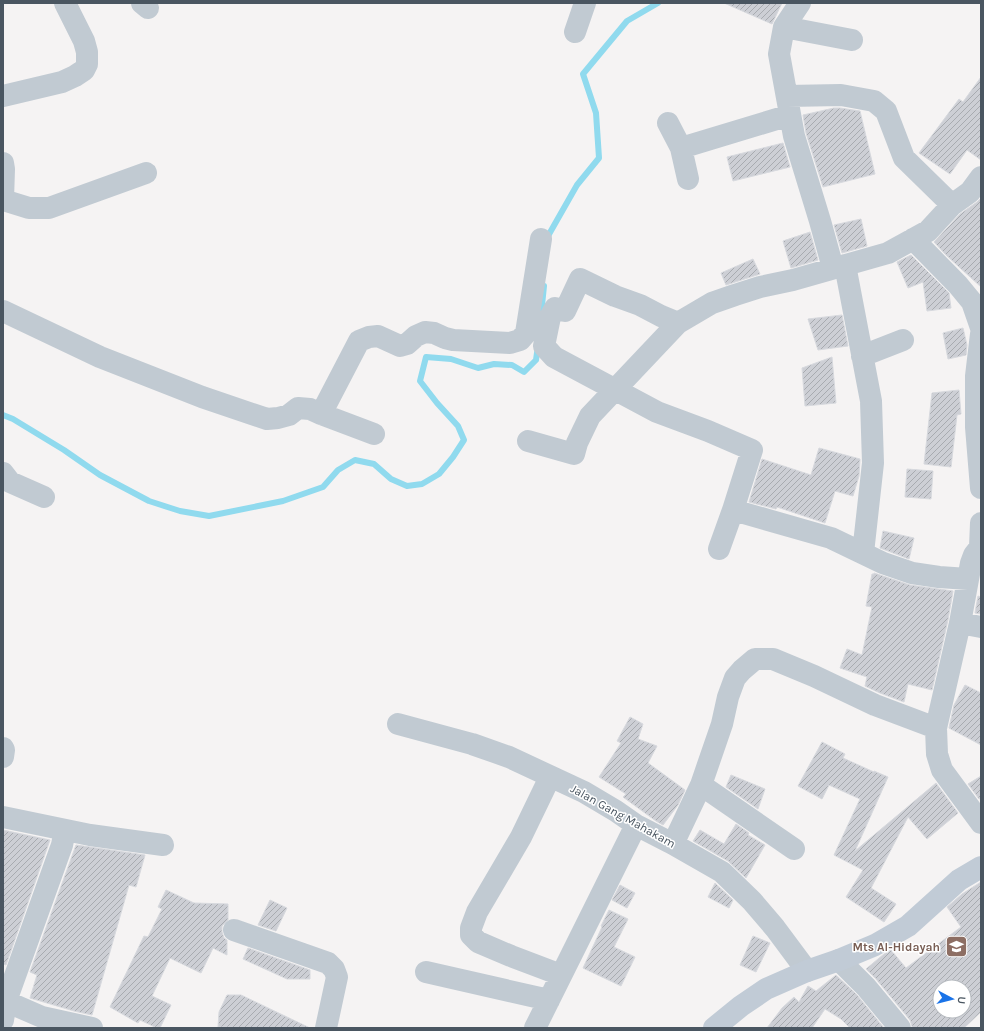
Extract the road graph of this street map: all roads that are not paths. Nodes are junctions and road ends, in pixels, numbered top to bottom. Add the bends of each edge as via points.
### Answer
1 (65, 3) edge
2 (585, 3) edge
3 (800, 3) edge
4 (784, 27) junction
5 (575, 32) dead end
6 (852, 40) dead end
7 (3, 96) edge
8 (788, 106) junction
9 (668, 123) dead end
10 (681, 148) junction
11 (3, 163) edge
12 (146, 173) dead end
13 (981, 177) edge
14 (688, 179) dead end
15 (3, 196) edge
16 (952, 205) junction
17 (541, 239) dead end
18 (913, 239) junction
19 (839, 266) junction
20 (976, 297) edge
21 (3, 311) edge
22 (678, 323) junction
23 (981, 328) edge
24 (981, 334) edge
25 (902, 340) dead end
26 (862, 356) junction
27 (615, 390) junction
28 (321, 414) junction
29 (374, 434) dead end
30 (528, 441) dead end
31 (3, 473) edge
32 (981, 488) edge
33 (44, 496) dead end
34 (733, 510) junction
35 (981, 523) edge
36 (980, 547) edge
37 (719, 550) dead end
38 (863, 554) junction
39 (968, 579) junction
40 (960, 623) junction
41 (981, 626) edge
42 (398, 724) dead end
43 (936, 728) junction
44 (3, 748) edge
45 (3, 757) edge
46 (550, 777) junction
47 (701, 785) junction
48 (3, 817) edge
49 (981, 823) edge
50 (636, 825) junction
51 (65, 830) junction
52 (673, 844) junction
53 (163, 845) dead end
54 (794, 848) dead end
55 (981, 867) edge
56 (234, 930) dead end
57 (839, 960) junction
58 (807, 971) junction
59 (426, 972) dead end
60 (562, 975) junction
61 (549, 1000) junction
62 (4, 1007) edge
63 (92, 1028) edge
64 (326, 1028) edge
65 (535, 1028) edge
66 (714, 1028) edge
67 (900, 1028) edge

1 - 7 street via 84,41 87,64 84,70 62,82
2 - 5 street
3 - 4 street
4 - 6 street
4 - 8 street via 779,54
8 - 10 street
8 - 16 street via 841,95 874,101 886,111 904,158
8 - 19 street via 794,136 820,220
9 - 10 street
10 - 14 street
11 - 15 street
12 - 15 street via 49,208 29,208
13 - 16 street via 970,192
16 - 18 street via 928,230
17 - 28 street via 526,333 520,340 510,343 464,341 425,332 408,344 400,346 378,336 369,337 359,341
18 - 19 street via 888,253
18 - 20 street via 958,285
19 - 22 street via 712,303
19 - 26 street
20 - 23 street
21 - 28 street via 100,357 267,419 289,415 298,408 310,409
22 - 27 street
22 - 27 street via 580,279 565,311 556,308 550,317 544,346 554,357
24 - 32 street via 976,376 976,427
25 - 26 street
26 - 38 street via 871,401 873,463
27 - 30 street via 590,416 574,454
27 - 34 street via 657,412 752,450
28 - 29 street
31 - 33 street via 10,482
34 - 37 street
34 - 38 street via 831,538
35 - 36 street
36 - 39 street via 974,554
38 - 39 street via 912,573
39 - 40 street
40 - 41 street
40 - 43 street
42 - 46 street, Jalan Gang Mahakam via 509,757
43 - 47 street via 875,705 773,660 755,659 735,678
43 - 49 street via 937,754 942,770
44 - 45 street
46 - 50 street, Jalan Gang Mahakam via 584,792
46 - 60 street via 521,837 477,912 471,935 478,942
47 - 52 street
47 - 54 street
48 - 51 street
50 - 52 street, Jalan Gang Mahakam
50 - 60 street
51 - 53 street
51 - 62 street via 62,846
52 - 58 street, Jalan Gang Mahakam via 722,872 752,901
55 - 57 main road via 959,880 908,926 875,945
56 - 64 street via 328,963 334,969 337,977
57 - 58 main road
57 - 67 street via 866,987
58 - 66 main road via 766,990
59 - 61 street
60 - 61 street
61 - 65 street
62 - 63 street

